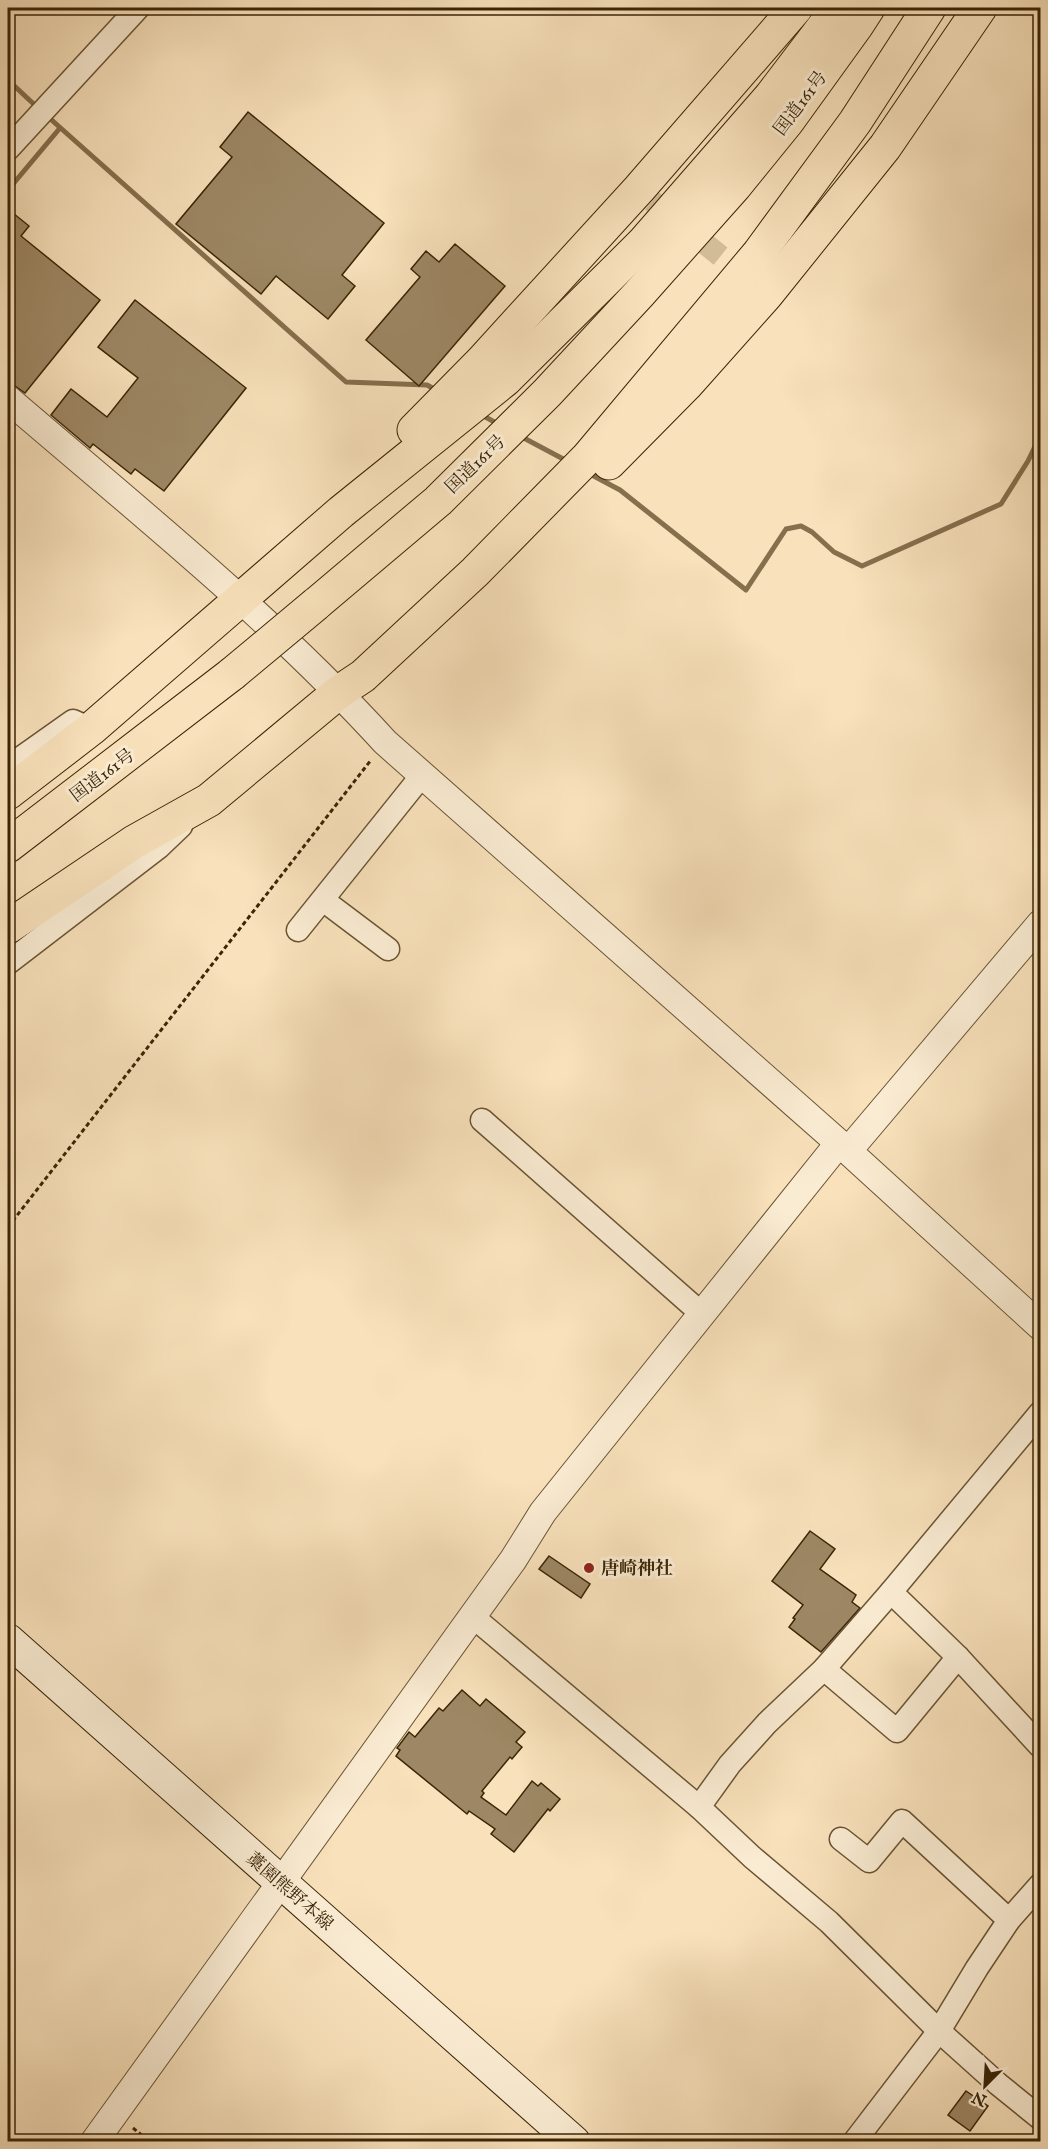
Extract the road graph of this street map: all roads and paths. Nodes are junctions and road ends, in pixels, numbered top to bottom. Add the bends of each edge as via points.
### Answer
1 (138, 8) edge
2 (796, 8) edge
3 (838, 8) edge
4 (868, 8) edge
5 (929, 8) edge
6 (980, 8) edge
7 (8, 149) edge
8 (8, 399) edge
9 (459, 402) junction
10 (588, 470) junction
11 (241, 599) junction
12 (339, 692) junction
13 (91, 729) junction
14 (385, 742) junction
15 (8, 767) edge
16 (423, 774) junction
17 (8, 793) edge
18 (208, 800) junction
19 (8, 846) edge
20 (323, 900) junction
21 (1041, 924) edge
22 (8, 927) edge
23 (298, 930) dead end
24 (388, 949) dead end
25 (8, 963) edge
26 (482, 1120) dead end
27 (844, 1147) junction
28 (8, 1227) edge
29 (702, 1314) junction
30 (1041, 1326) edge
31 (1041, 1413) edge
32 (891, 1592) junction
33 (472, 1616) junction
34 (8, 1640) edge
35 (958, 1657) junction
36 (824, 1669) junction
37 (1041, 1746) edge
38 (699, 1807) junction
39 (841, 1839) dead end
40 (280, 1883) junction
41 (1041, 1885) edge
42 (1009, 1920) junction
43 (939, 2031) junction
44 (1041, 2118) edge
45 (94, 2142) edge
46 (574, 2142) edge
47 (854, 2142) edge

1 - 7 street
2 - 9 highway via 646,195
3 - 9 highway via 771,96 643,243 505,380
4 - 19 highway, 国道161号, bridge via 787,122 735,186 639,294 438,501 232,674
5 - 10 highway via 855,122 759,253
6 - 10 highway via 885,147 756,285 686,385
8 - 11 street
9 - 11 highway
10 - 12 highway via 500,572 475,572 363,676
11 - 12 street
11 - 13 highway
12 - 14 street
12 - 18 highway
13 - 15 street via 73,721
13 - 17 highway
14 - 16 street
14 - 28 path
16 - 20 street
16 - 27 street
18 - 22 highway via 134,842
18 - 25 street via 159,847
20 - 23 street
20 - 24 street
21 - 27 street
26 - 29 street
27 - 29 street
27 - 30 street
29 - 33 street via 543,1512
31 - 32 street
32 - 35 street
32 - 36 street
33 - 38 street
33 - 40 street
34 - 40 main road, 藁園熊野本線
35 - 36 street via 897,1731
35 - 37 street
36 - 38 street via 767,1723
38 - 43 street via 829,1922
39 - 42 street via 869,1861 902,1821
40 - 45 street
40 - 46 main road, 藁園熊野本線
41 - 42 street
42 - 43 street
43 - 44 street
43 - 47 street

